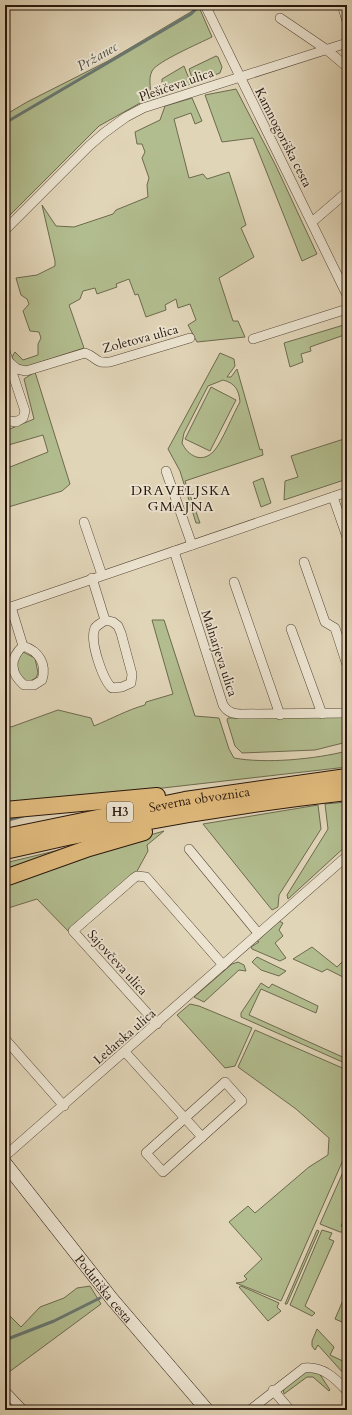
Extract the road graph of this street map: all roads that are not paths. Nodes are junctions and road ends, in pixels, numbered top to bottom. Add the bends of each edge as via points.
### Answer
1 (342, 5) edge
2 (206, 6) edge
3 (280, 18) dead end
4 (347, 21) edge
5 (347, 43) edge
6 (327, 50) junction
7 (347, 67) edge
8 (239, 76) junction
9 (347, 192) edge
10 (312, 222) junction
11 (5, 230) edge
12 (344, 280) edge
13 (347, 295) edge
14 (347, 309) edge
15 (190, 338) dead end
16 (253, 339) dead end
17 (5, 351) edge
18 (9, 362) junction
19 (5, 420) edge
20 (166, 470) dead end
21 (347, 492) edge
22 (333, 497) junction
23 (84, 522) dead end
24 (347, 537) edge
25 (192, 545) junction
26 (174, 551) junction
27 (304, 562) dead end
28 (102, 575) junction
29 (92, 578) junction
30 (234, 582) dead end
31 (8, 608) edge
32 (105, 620) junction
33 (291, 629) dead end
34 (23, 646) dead end
35 (347, 665) edge
36 (347, 713) edge
37 (322, 714) junction
38 (280, 715) junction
39 (347, 777) edge
40 (236, 792) junction
41 (347, 792) edge
42 (227, 808) junction
43 (5, 810) edge
44 (5, 837) edge
45 (189, 849) dead end
46 (5, 851) edge
47 (347, 856) edge
48 (5, 878) edge
49 (258, 933) junction
50 (223, 965) junction
51 (156, 1024) junction
52 (5, 1039) edge
53 (125, 1052) junction
54 (64, 1106) junction
55 (185, 1118) junction
56 (202, 1137) junction
57 (5, 1156) edge
58 (5, 1164) edge
59 (273, 1390) junction
60 (5, 1391) edge
61 (347, 1391) edge
62 (23, 1410) edge
63 (207, 1410) edge
64 (250, 1410) edge
65 (290, 1410) edge

1 - 4 street
2 - 8 street, Kamnogoriška cesta
3 - 6 street
5 - 6 street, Plešičeva ulica
6 - 7 street
6 - 8 street, Plešičeva ulica
8 - 10 street, Kamnogoriška cesta
8 - 11 street, Plešičeva ulica via 161,101 126,117 89,146
9 - 10 street
10 - 12 street, Kamnogoriška cesta
12 - 13 street, Kamnogoriška cesta
14 - 16 street
15 - 18 street, Zoletova ulica via 106,363 97,362 85,353 26,371 17,369
17 - 18 street
18 - 19 street via 25,411 23,418 16,422
20 - 25 street
21 - 22 street
22 - 24 street
22 - 25 street
23 - 28 street
25 - 26 street
26 - 28 street
26 - 38 street, Malnarjeva ulica via 225,708 236,714
27 - 35 street via 325,622 335,628
28 - 29 street
29 - 31 street
29 - 32 street
30 - 38 street
31 - 34 street
32 - 32 street via 118,626 132,674 131,683 122,687 112,688 106,683 94,643 96,627
33 - 37 street
36 - 37 street, Malnarjeva ulica
37 - 38 street, Malnarjeva ulica
39 - 40 highway, Severna obvoznica / H3
40 - 43 highway via 208,788 155,796
40 - 44 highway, Severna obvoznica / H3 via 110,814
41 - 42 highway, Severna obvoznica / H3
42 - 46 highway, Severna obvoznica / H3 via 128,825
42 - 48 highway via 203,819 121,838
45 - 49 street
47 - 49 street, Ledarska ulica
49 - 50 street, Ledarska ulica
50 - 51 street, Ledarska ulica
50 - 51 street, Sajovčeva ulica via 146,877 134,878 73,931
51 - 53 street, Ledarska ulica
52 - 54 street
53 - 54 street, Ledarska ulica
53 - 55 street
54 - 57 street, Ledarska ulica
55 - 56 street
55 - 56 street via 146,1153 162,1172
55 - 56 street via 225,1082 242,1101
58 - 63 main road, Podutiška cesta via 112,1299
59 - 61 street via 300,1370 309,1367 320,1369 335,1377
59 - 64 street
59 - 65 street
60 - 62 street

